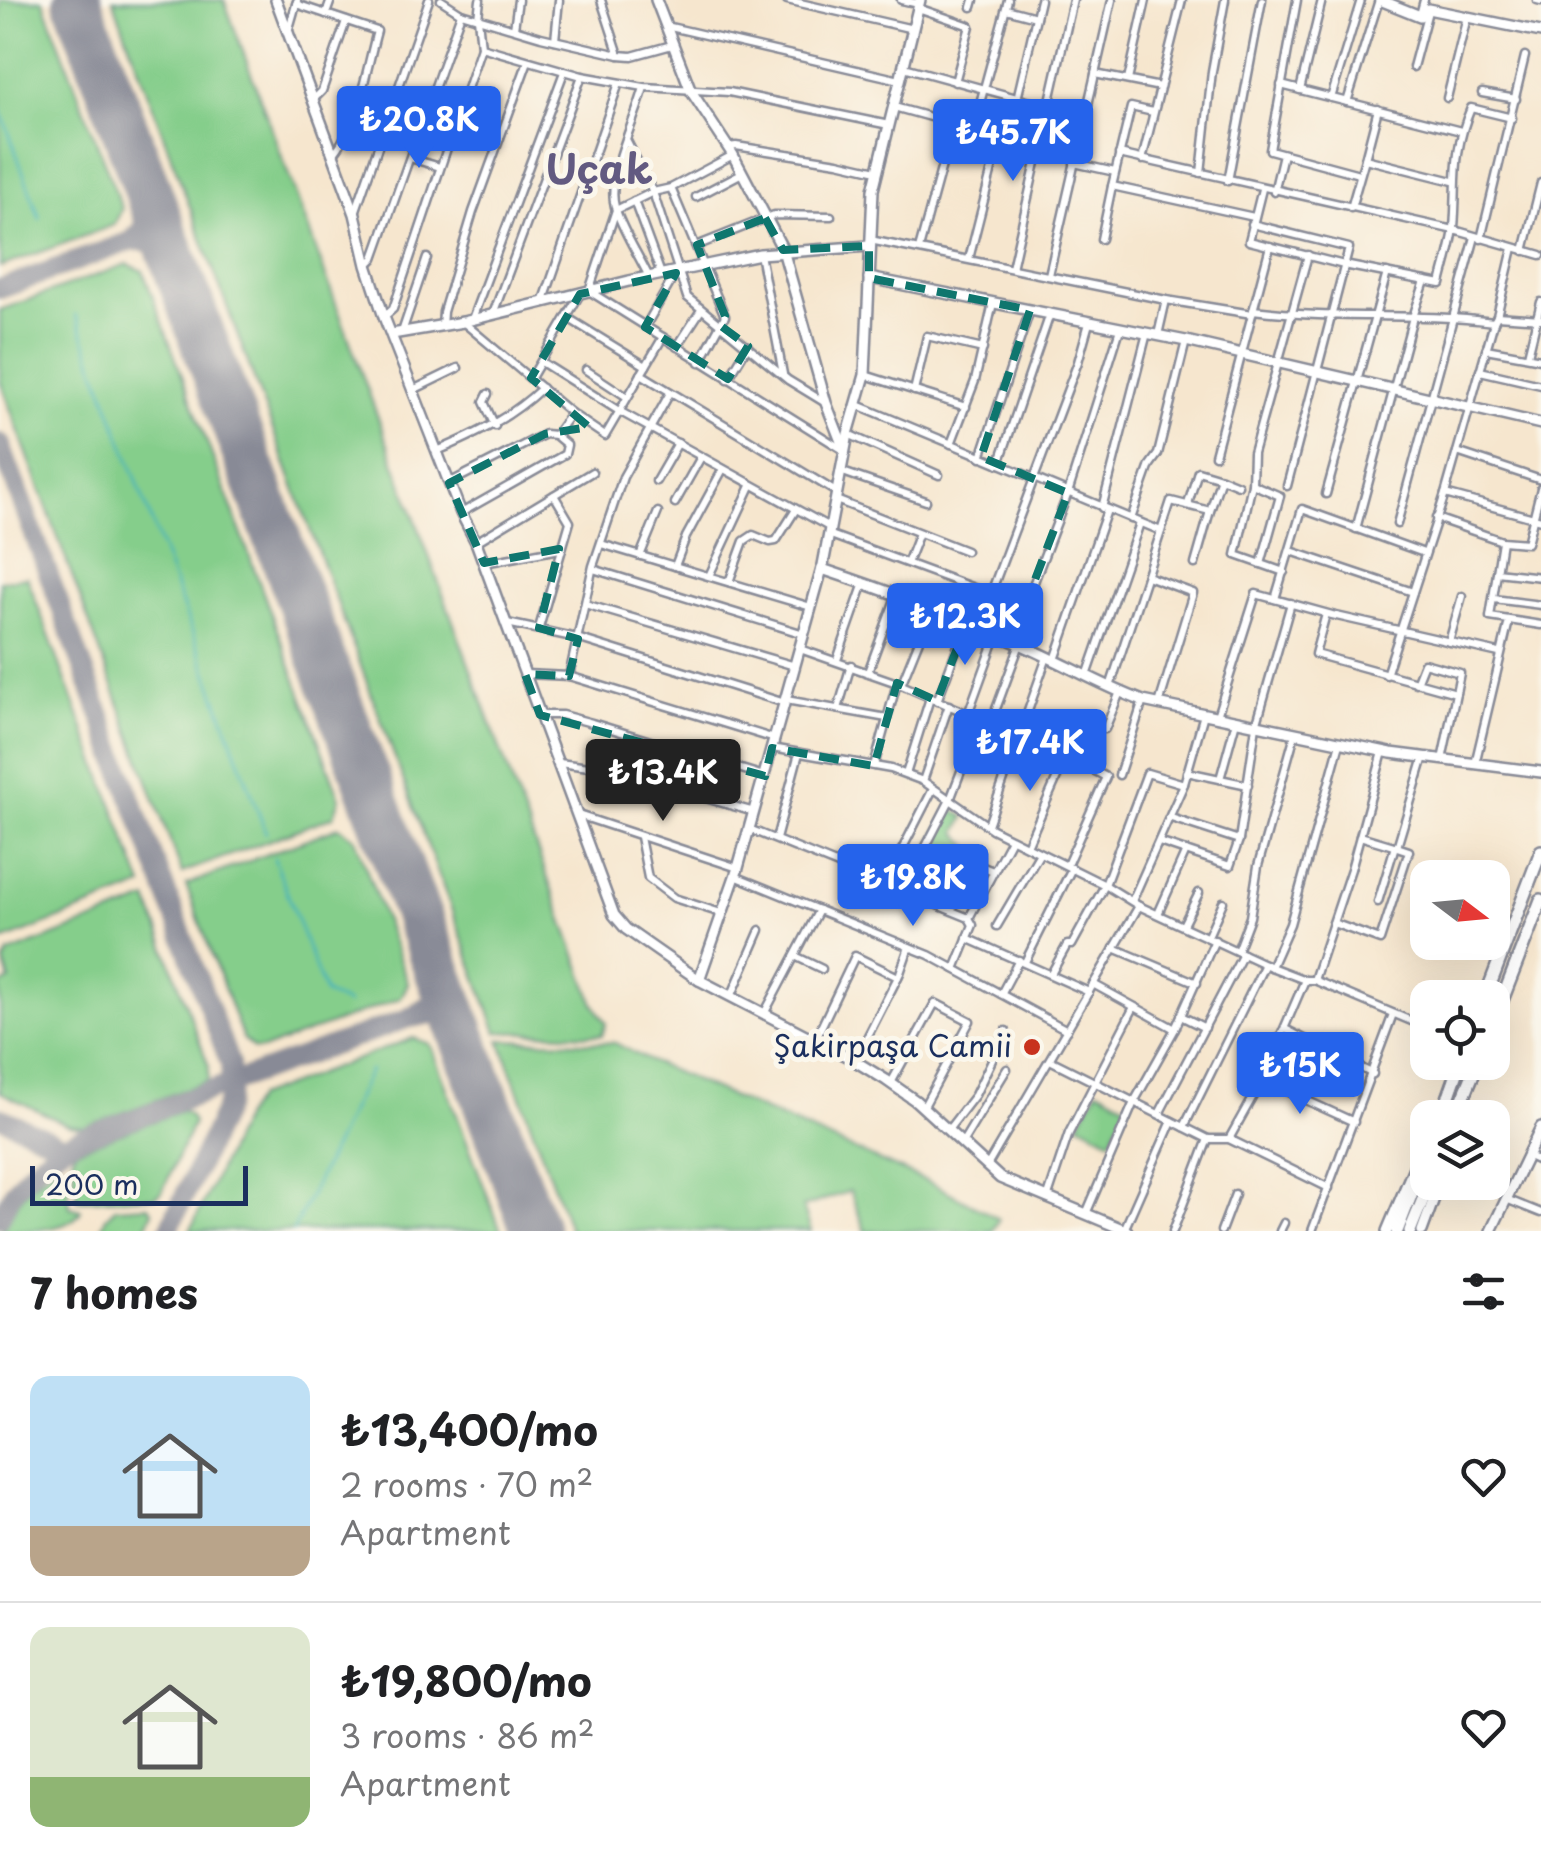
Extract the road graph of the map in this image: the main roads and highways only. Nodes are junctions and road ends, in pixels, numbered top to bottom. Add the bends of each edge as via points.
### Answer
1 (276, 0) edge
2 (656, 0) edge
3 (1380, 0) edge
4 (919, 4) edge
5 (1424, 8) edge
6 (1541, 32) edge
7 (869, 243) junction
8 (783, 250) junction
9 (869, 278) junction
10 (397, 333) junction
11 (1541, 424) edge
12 (845, 451) junction
13 (822, 569) junction
14 (1541, 772) edge
15 (1541, 851) edge
16 (1541, 900) edge
17 (699, 980) junction
18 (1492, 980) edge
19 (1510, 980) edge
20 (1541, 1127) edge
21 (1410, 1177) edge
22 (1410, 1198) edge
23 (1423, 1200) edge
24 (1433, 1200) edge
25 (1126, 1230) edge
26 (1387, 1231) edge
27 (1397, 1231) edge
28 (1410, 1231) edge
29 (1422, 1231) edge
30 (1491, 1231) edge

1 - 10 main road via 355,214 384,317
2 - 8 main road via 691,91
3 - 5 main road
4 - 7 main road via 876,172
5 - 6 main road
7 - 8 main road
7 - 9 main road
8 - 10 main road
8 - 12 main road
9 - 11 main road via 1186,341
9 - 12 main road via 866,375
10 - 17 main road via 614,914
12 - 13 main road
13 - 14 main road via 997,634 1144,701 1383,752
13 - 17 main road
15 - 18 highway
16 - 19 highway
17 - 25 main road via 891,1083 1000,1178
20 - 30 main road
21 - 26 main road
22 - 27 highway
23 - 28 highway
24 - 29 main road

